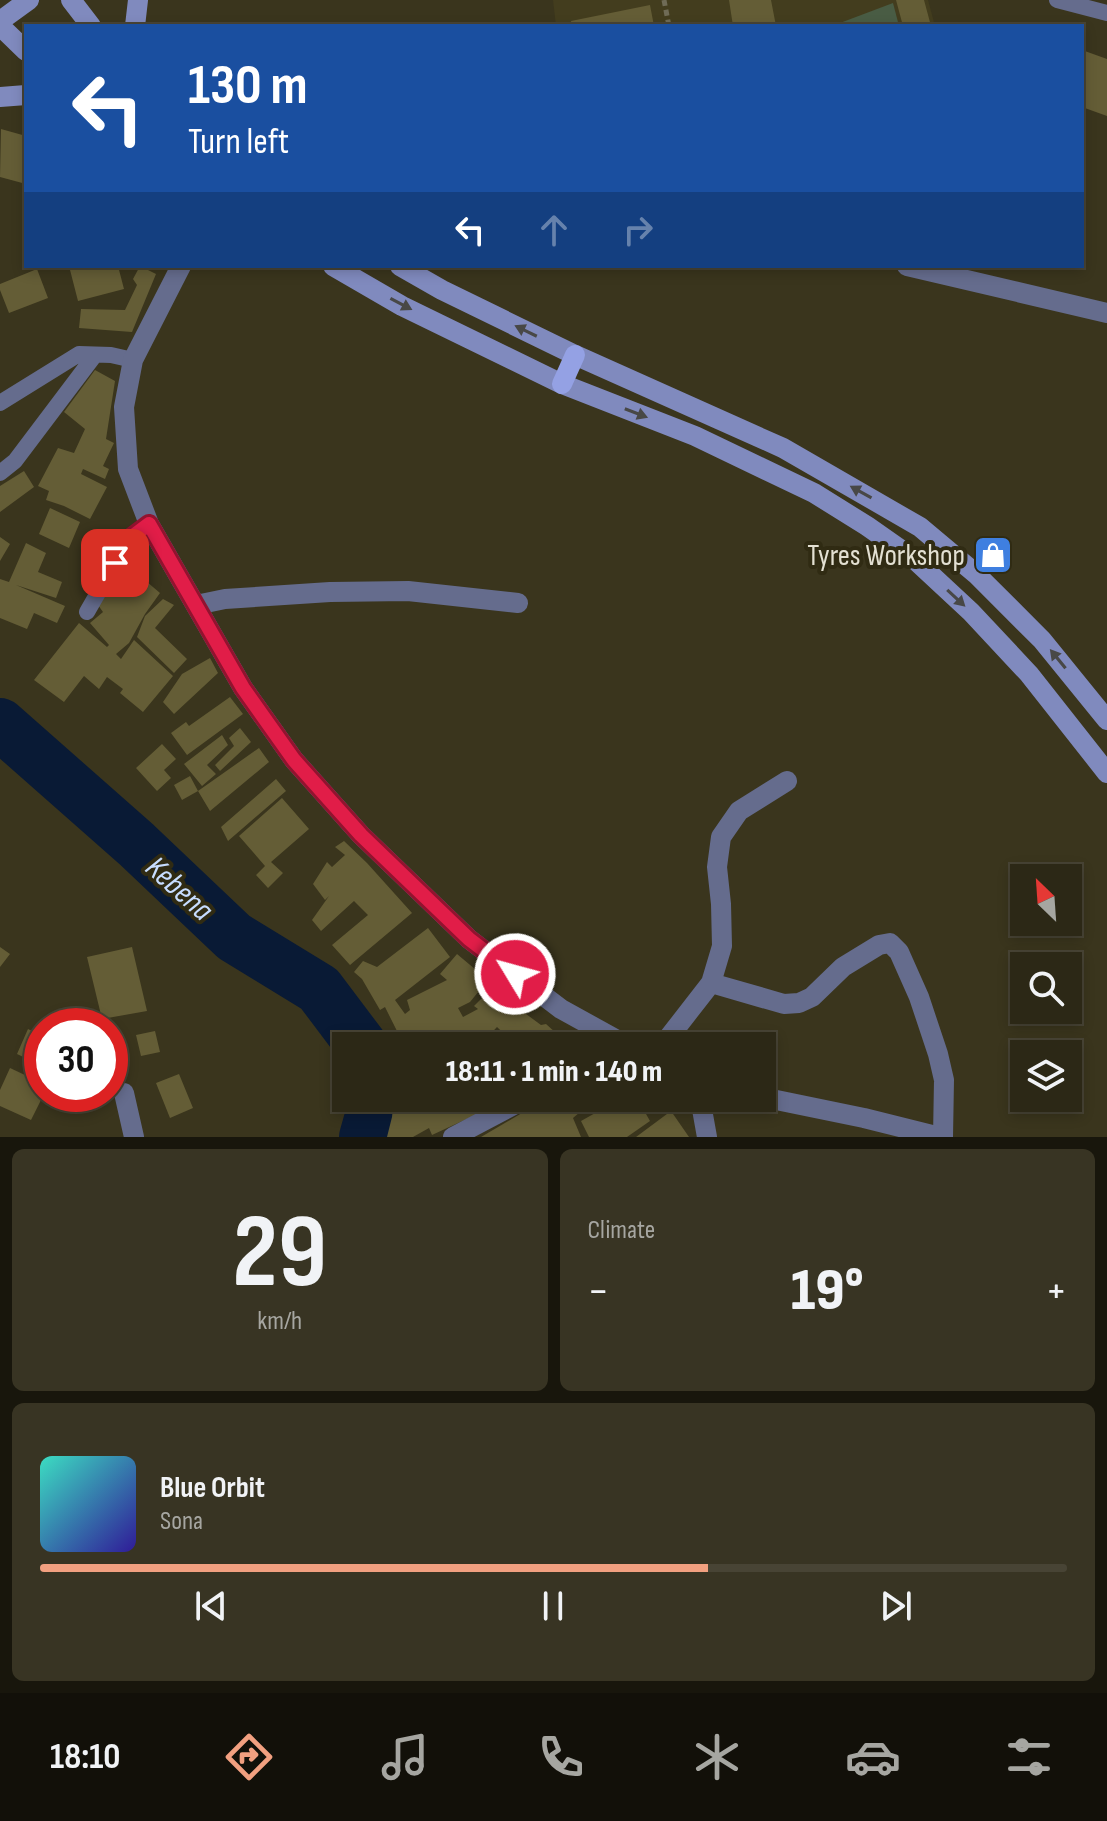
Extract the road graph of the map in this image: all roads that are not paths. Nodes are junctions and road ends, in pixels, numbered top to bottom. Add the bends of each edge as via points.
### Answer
1 (29, 0) edge
2 (71, 0) edge
3 (138, 0) edge
4 (1057, 0) edge
5 (1107, 13) edge
6 (0, 24) edge
7 (89, 24) edge
8 (135, 24) edge
9 (24, 49) edge
10 (24, 95) edge
11 (0, 97) edge
12 (180, 268) edge
13 (336, 268) edge
14 (404, 268) edge
15 (916, 268) edge
16 (1107, 313) edge
17 (95, 355) junction
18 (575, 355) junction
19 (133, 360) junction
20 (562, 384) junction
21 (0, 403) edge
22 (0, 473) edge
23 (149, 524) junction
24 (518, 603) dead end
25 (196, 605) junction
26 (87, 612) dead end
27 (1107, 720) edge
28 (1107, 773) edge
29 (787, 781) dead end
30 (711, 983) junction
31 (601, 1032) edge
32 (674, 1032) edge
33 (776, 1100) edge
34 (128, 1111) edge
35 (500, 1112) edge
36 (703, 1112) edge
37 (134, 1137) edge
38 (453, 1137) edge
39 (707, 1137) edge
40 (942, 1137) edge

1 - 6 main road
2 - 7 main road
3 - 8 main road
4 - 5 lane
6 - 9 main road
10 - 11 main road
12 - 19 street
13 -> 20 main road
18 -> 14 main road
15 - 16 street
17 - 19 lane
17 - 21 lane via 79,354
17 - 22 lane via 15,461
18 - 20 main road
27 -> 18 main road via 1042,640 920,527 783,448
19 - 23 street via 124,407 128,469
20 -> 28 main road via 695,436 814,493 914,559 1029,674
23 - 25 street
23 - 26 lane via 129,539
24 - 25 street via 408,591 330,592
25 - 31 street via 251,700 294,760 361,835 469,939 561,1009
29 - 30 street via 739,811 721,837 717,867 722,946
30 - 32 street
30 - 40 street via 784,1004 799,1003 843,967 890,943 919,997 938,1054 944,1080
33 - 40 street
34 - 37 street
35 - 38 street
36 - 39 street

